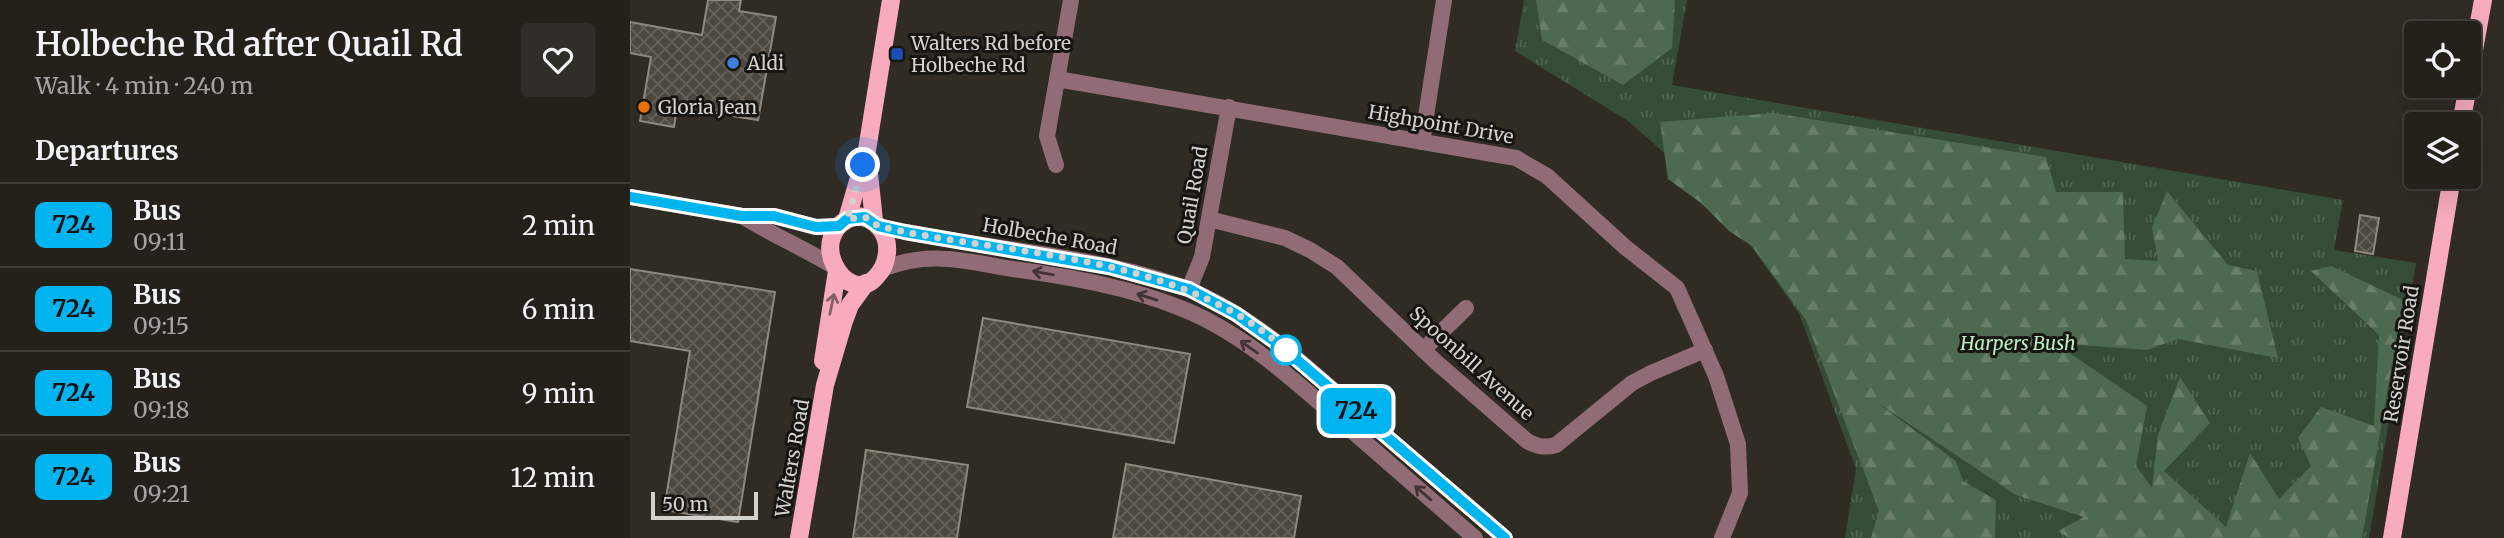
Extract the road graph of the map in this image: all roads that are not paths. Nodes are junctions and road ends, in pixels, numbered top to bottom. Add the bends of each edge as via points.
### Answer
1 (891, 0) edge
2 (1071, 0) edge
3 (1444, 0) edge
4 (2483, 0) edge
5 (2479, 21) edge
6 (1057, 79) junction
7 (1229, 107) junction
8 (1422, 142) junction
9 (867, 150) junction
10 (1056, 165) dead end
11 (2450, 189) edge
12 (630, 197) edge
13 (742, 216) junction
14 (1209, 219) junction
15 (843, 222) junction
16 (876, 223) junction
17 (835, 268) junction
18 (882, 269) junction
19 (866, 283) junction
20 (1189, 289) junction
21 (1466, 308) dead end
22 (1423, 350) junction
23 (1705, 350) junction
24 (825, 385) junction
25 (799, 538) edge
26 (1475, 538) edge
27 (1505, 538) edge
28 (1722, 538) edge
29 (2392, 538) edge

1 - 9 main road
2 - 6 street
3 - 8 street
4 - 5 main road
6 - 7 street, Highpoint Drive
6 - 10 street via 1047,136
7 - 8 street, Highpoint Drive
7 - 14 street, Quail Road
8 - 23 street, Highpoint Drive via 1516,158 1547,176 1677,288
9 - 15 main road
9 - 16 main road
11 - 29 main road, Reservoir Road
12 - 13 street
13 - 15 street via 774,216 816,227
13 - 17 street
14 - 20 street, Quail Road via 1202,257
14 - 22 street, Spoonbill Avenue via 1276,235 1323,257
15 - 16 main road via 856,216
15 - 17 main road via 831,244
16 - 18 main road via 887,242
16 - 20 street, Holbeche Road via 935,238 1109,267
17 - 19 main road via 845,280
24 -> 17 main road, Walters Road via 824,353
18 - 19 main road
26 -> 18 street, Holbeche Road via 1308,393 1225,331 1184,309 1110,286 936,257
19 - 24 main road, Walters Road via 847,313
20 - 27 street, Holbeche Road via 1236,314 1281,346
21 - 22 street
22 - 23 street, Spoonbill Avenue via 1527,442 1546,448 1565,439 1632,383
23 - 28 street, Highpoint Drive via 1738,444 1740,493
24 - 25 main road, Walters Road

